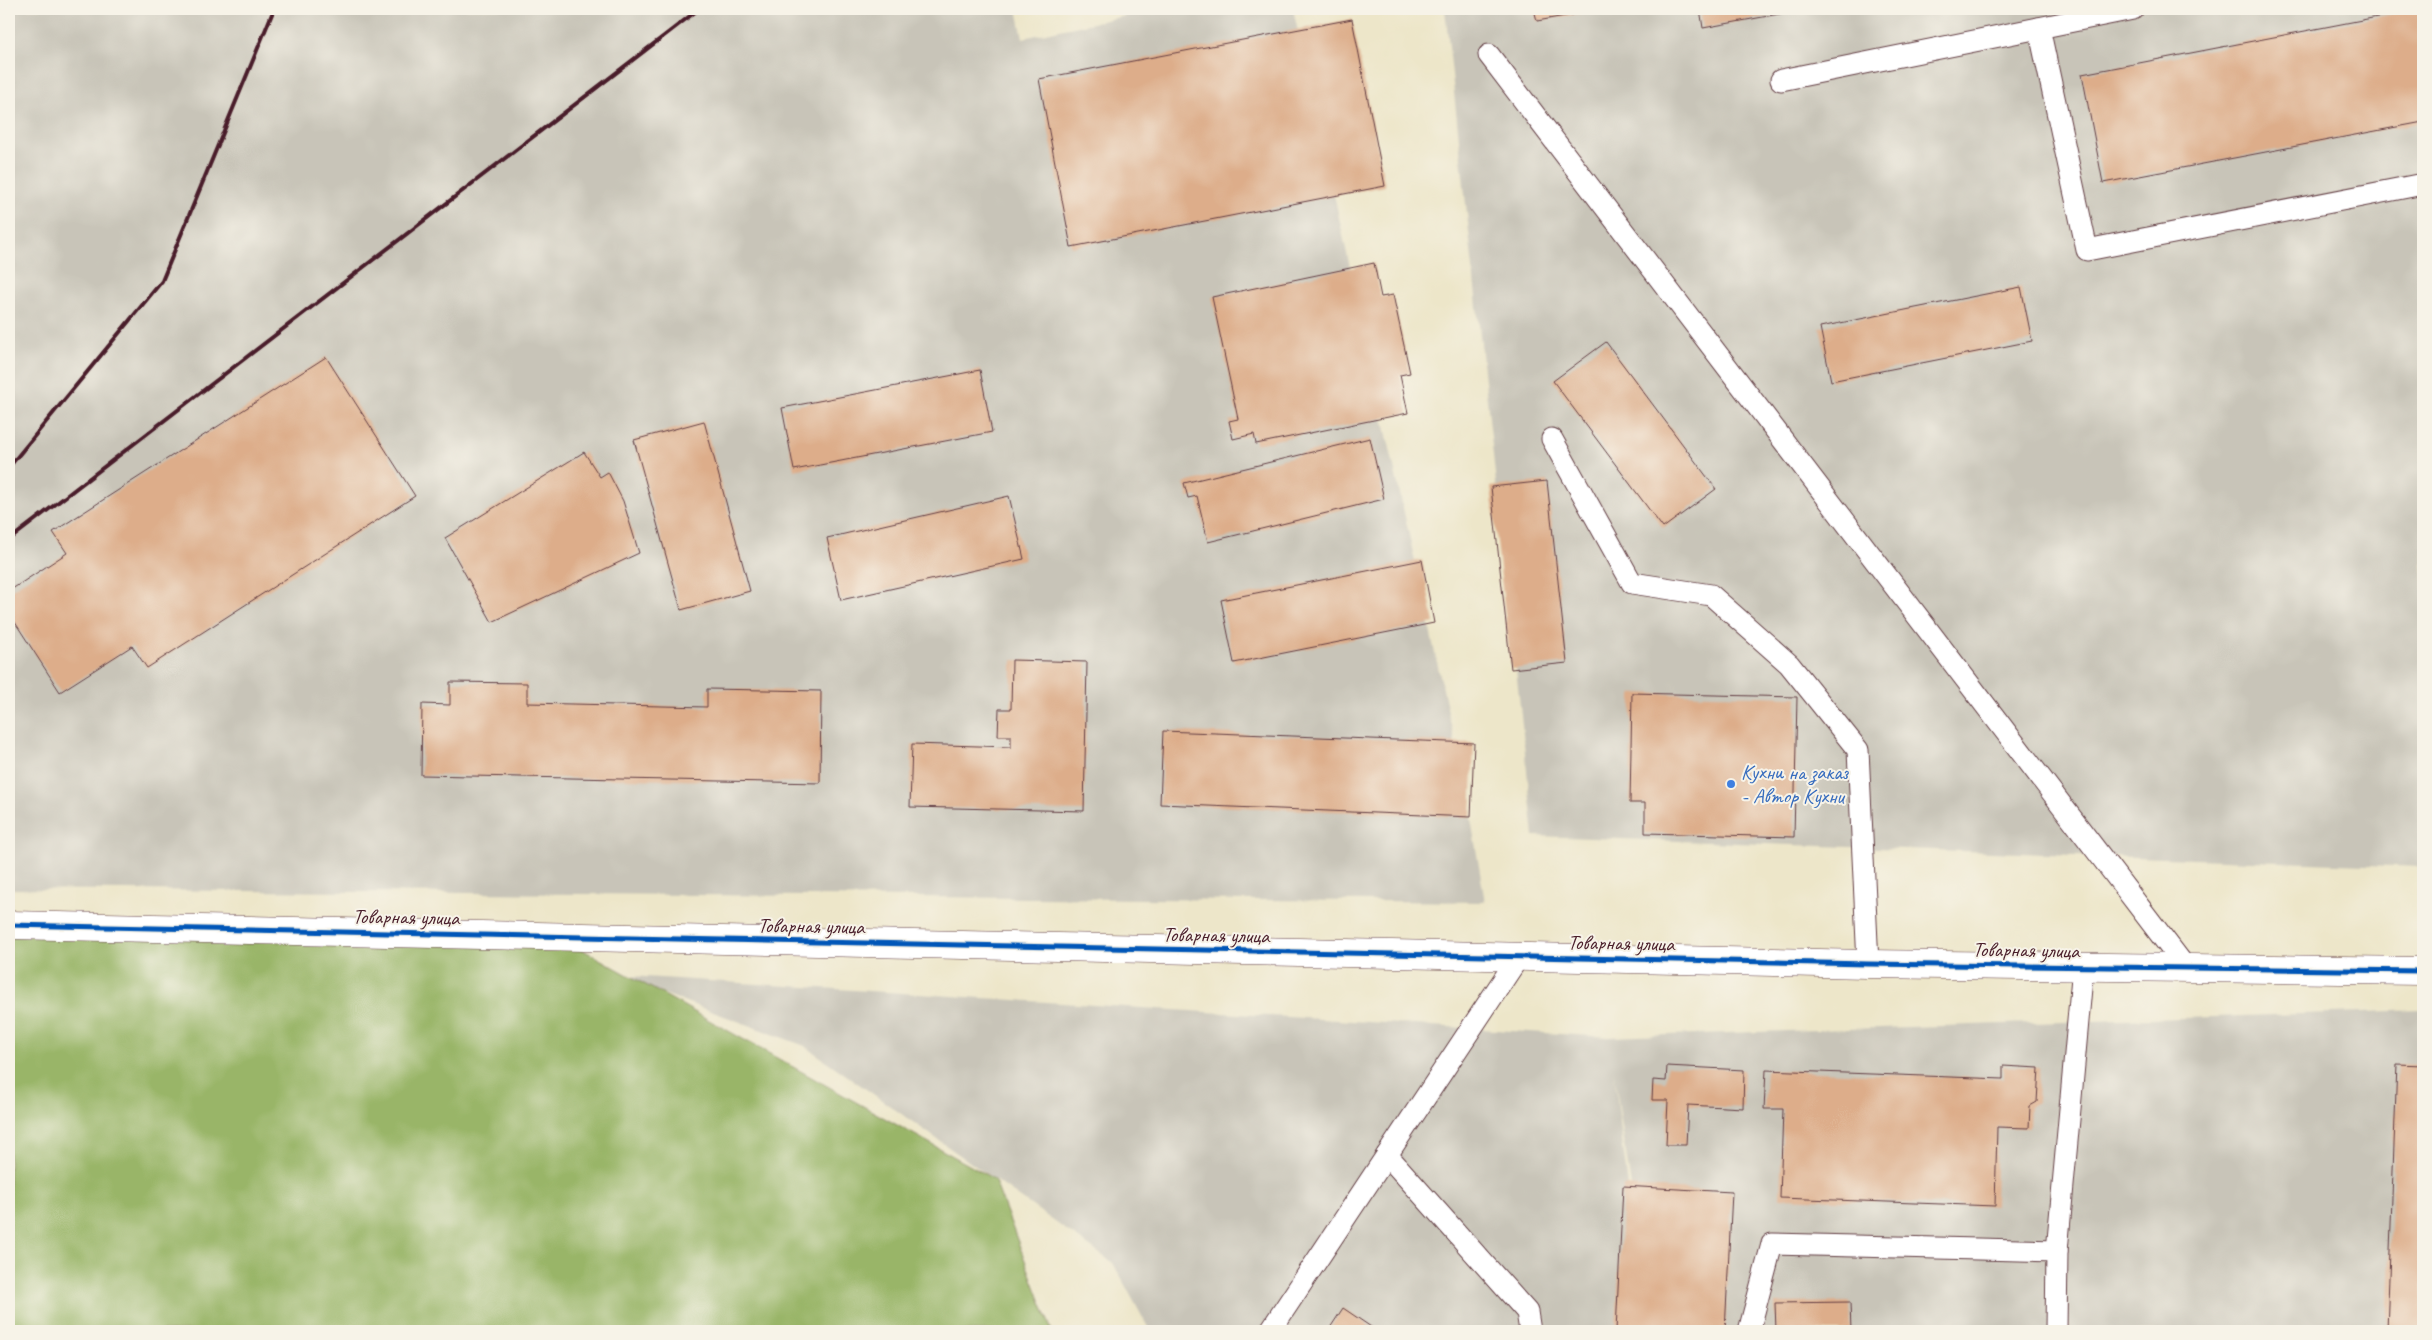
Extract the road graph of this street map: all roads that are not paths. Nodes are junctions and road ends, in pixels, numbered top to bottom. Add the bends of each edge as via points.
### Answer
1 (2133, 9) edge
2 (2038, 28) junction
3 (1489, 55) dead end
4 (1781, 80) dead end
5 (2423, 184) edge
6 (1552, 439) dead end
7 (9, 925) edge
8 (1518, 958) junction
9 (1868, 964) junction
10 (2083, 966) junction
11 (2186, 968) junction
12 (2423, 971) edge
13 (1387, 1155) junction
14 (2057, 1251) junction
15 (1270, 1331) edge
16 (1530, 1331) edge
17 (1749, 1331) edge
18 (2056, 1331) edge

1 - 2 lane
2 - 4 lane
2 - 5 lane via 2087,250
3 - 11 lane
6 - 9 lane via 1632,583 1711,595 1789,664 1858,750
7 - 8 street, Товарная улица
8 - 9 street, Товарная улица
8 - 13 lane
9 - 10 street, Товарная улица
10 - 11 street, Товарная улица
10 - 14 lane
11 - 12 street, Товарная улица
13 - 15 lane
13 - 16 lane via 1528,1312
14 - 17 lane via 1772,1244
14 - 18 lane

